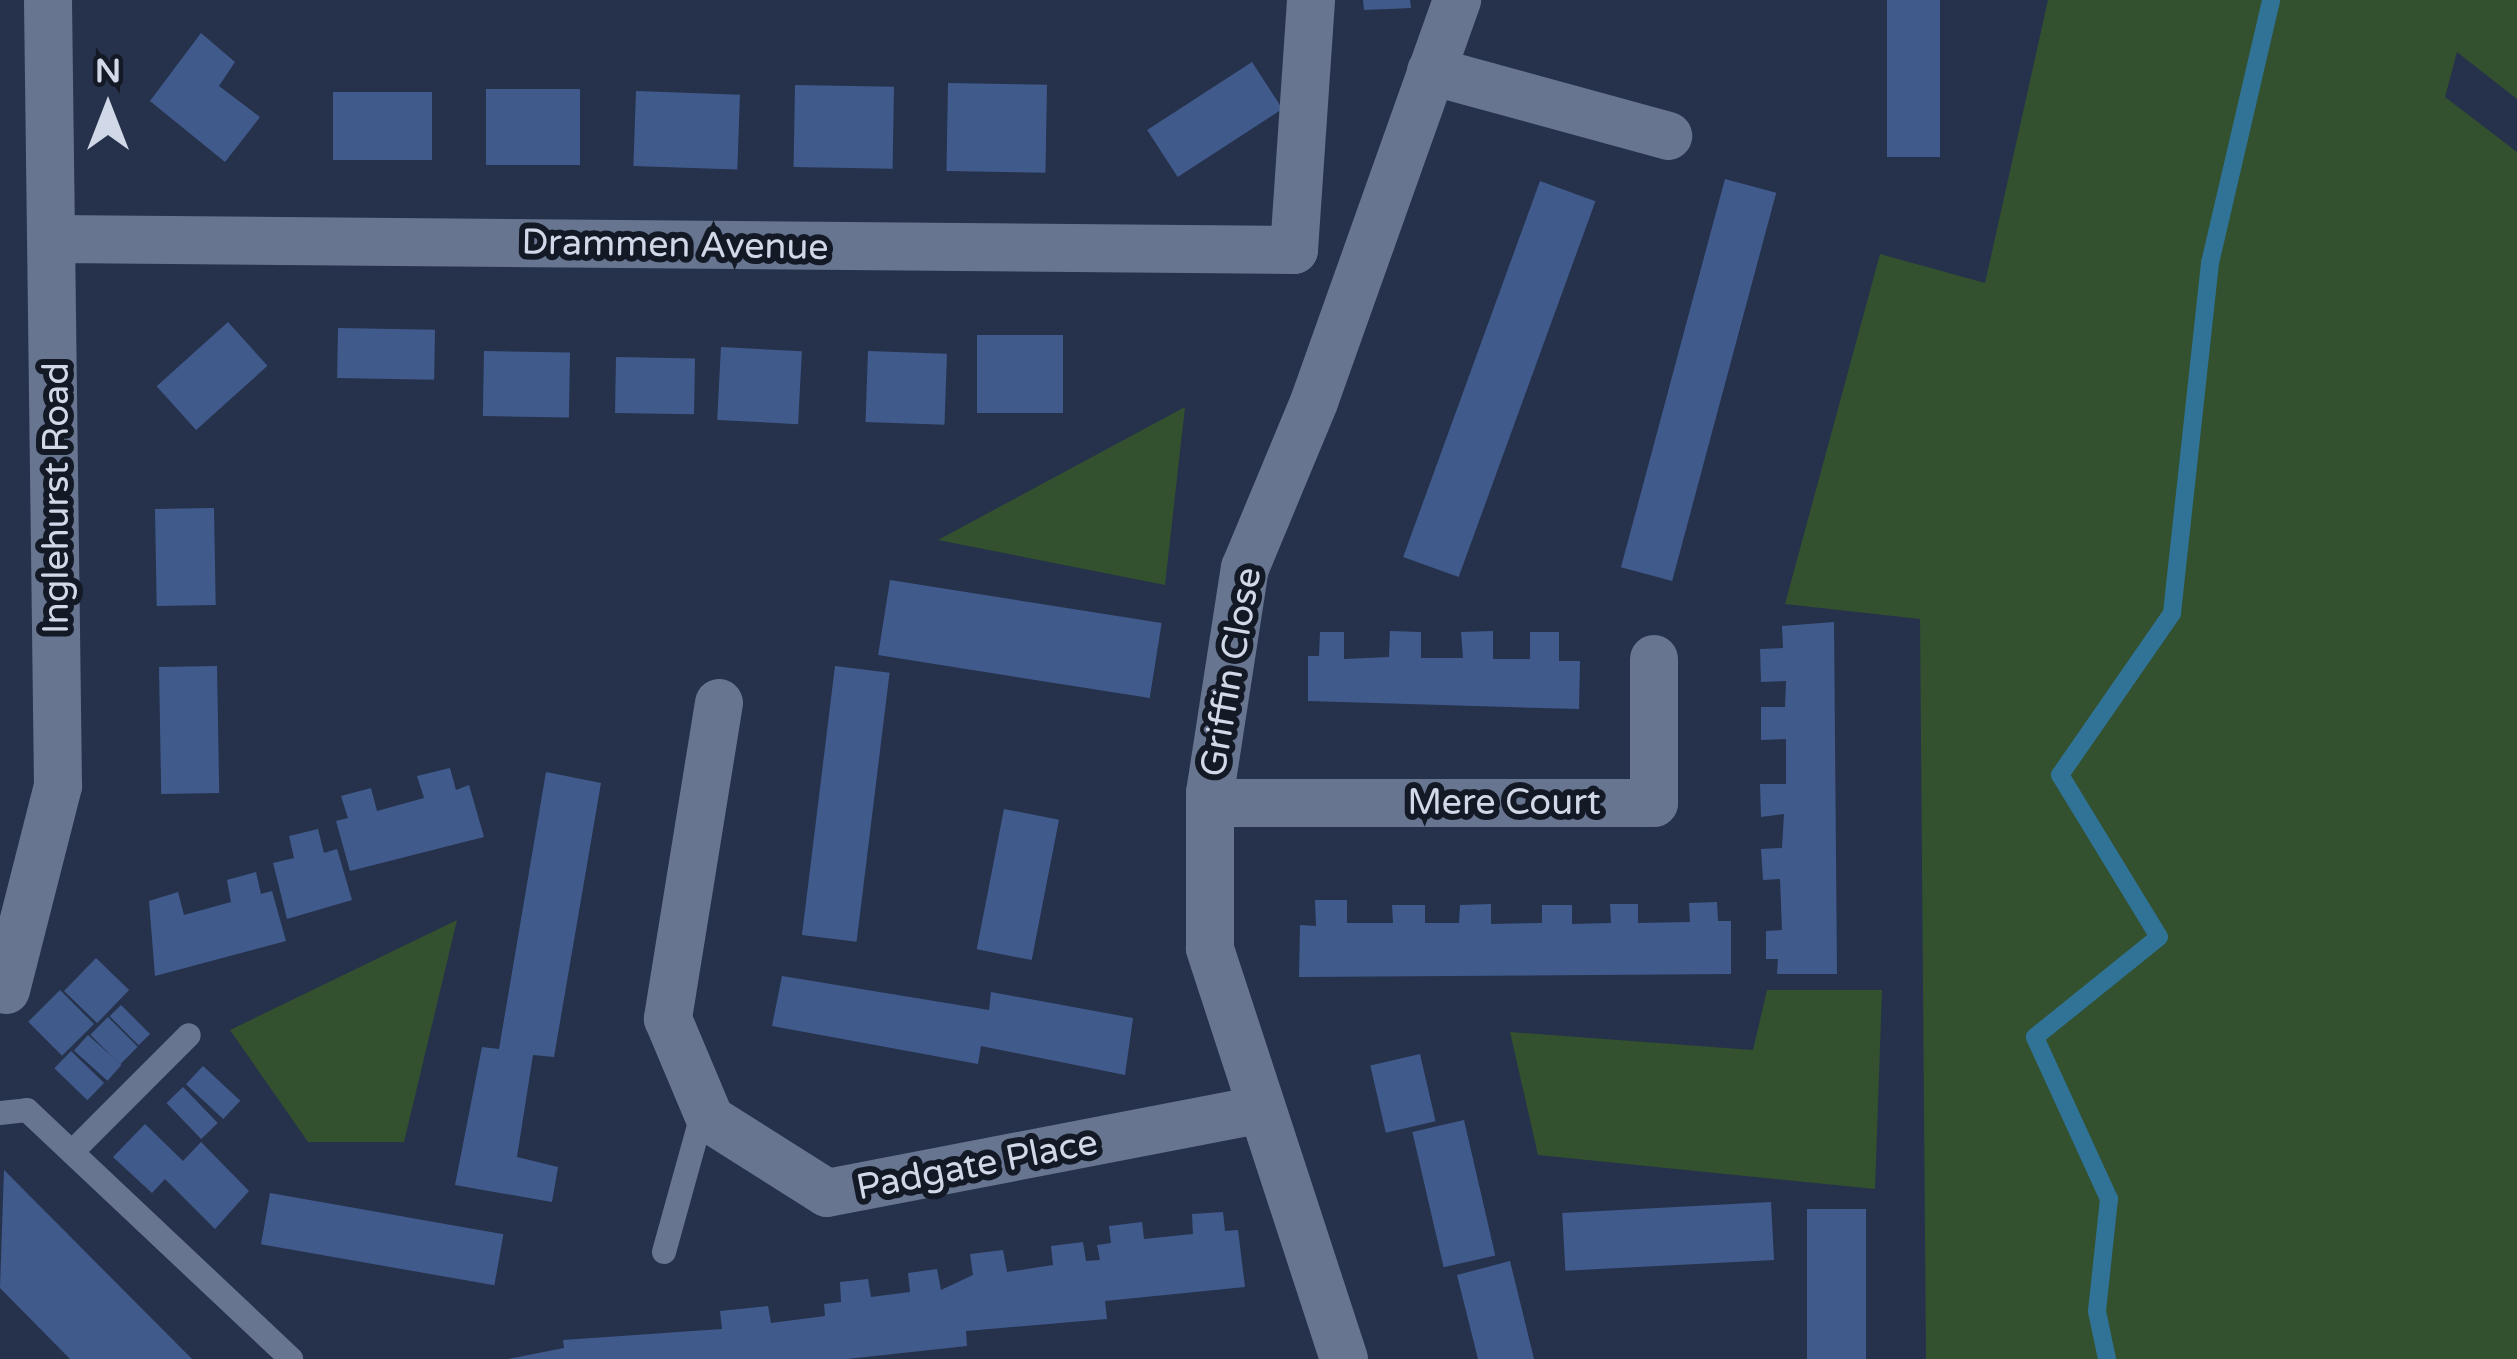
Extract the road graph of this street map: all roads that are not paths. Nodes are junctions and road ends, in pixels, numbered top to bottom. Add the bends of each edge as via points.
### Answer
1 (48, 0) edge
2 (1311, 0) edge
3 (1456, 0) edge
4 (1431, 71) junction
5 (1668, 136) dead end
6 (55, 239) junction
7 (1654, 659) dead end
8 (718, 703) dead end
9 (1210, 803) junction
10 (6, 990) dead end
11 (189, 1035) dead end
12 (704, 1106) junction
13 (1258, 1111) junction
14 (0, 1113) edge
15 (72, 1152) junction
16 (664, 1252) dead end
17 (291, 1359) edge
18 (1344, 1359) edge

1 - 6 street, Inglehurst Road
2 - 6 street, Drammen Avenue via 1294,250
3 - 4 street, Griffin Close
4 - 5 street
4 - 9 street, Griffin Close via 1314,402 1245,568
6 - 10 street, Inglehurst Road via 58,786
7 - 9 street, Mere Court via 1654,803
8 - 12 street, Padgate Place via 668,1019
9 - 13 street, Griffin Close via 1210,948
11 - 15 lane
12 - 13 street, Padgate Place via 710,1119 827,1193
12 - 16 lane
13 - 18 street, Griffin Close
14 - 15 lane via 28,1111
15 - 17 lane

